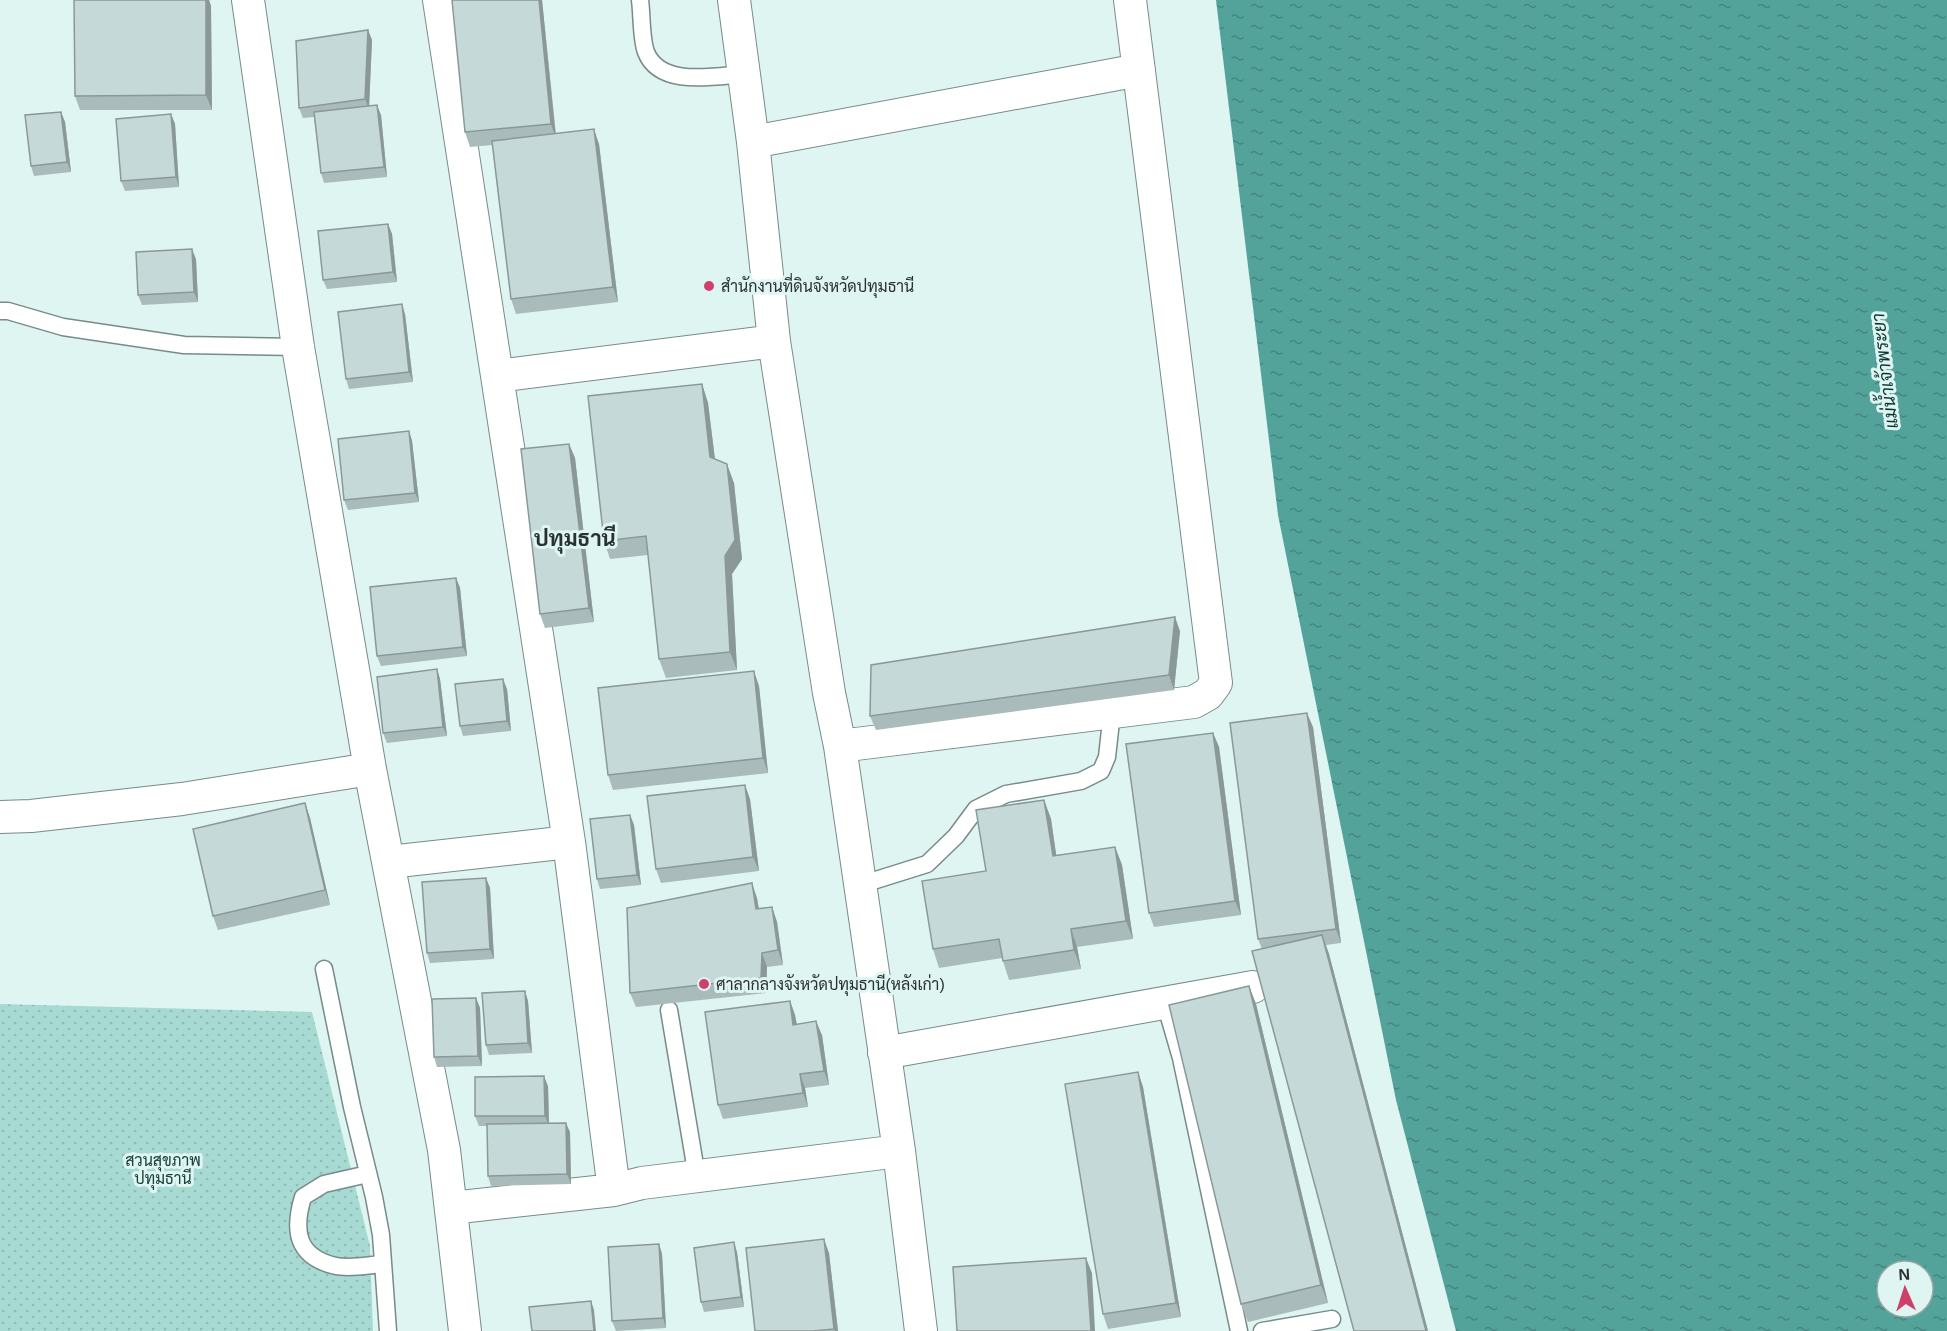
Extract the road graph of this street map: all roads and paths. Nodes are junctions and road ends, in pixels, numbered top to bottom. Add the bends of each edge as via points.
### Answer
1 (248, 0) edge
2 (439, 0) edge
3 (640, 0) edge
4 (734, 0) edge
5 (1130, 0) edge
6 (1139, 70) junction
7 (744, 74) junction
8 (753, 142) junction
9 (0, 311) edge
10 (774, 341) junction
11 (298, 347) junction
12 (498, 376) junction
13 (1112, 712) junction
14 (840, 746) junction
15 (370, 769) junction
16 (0, 818) edge
17 (569, 842) junction
18 (389, 862) junction
19 (860, 885) junction
20 (324, 969) dead end
21 (1253, 987) edge
22 (1165, 1003) junction
23 (669, 1010) edge
24 (884, 1053) junction
25 (899, 1151) junction
26 (368, 1174) junction
27 (697, 1177) junction
28 (614, 1190) junction
29 (451, 1208) junction
30 (383, 1264) junction
31 (1332, 1320) dead end
32 (388, 1331) edge
33 (465, 1331) edge
34 (921, 1331) edge
35 (1239, 1331) edge
36 (1262, 1331) edge

1 - 11 street
2 - 12 street
3 - 7 lane via 646,51 669,75 690,78
4 - 7 street
5 - 6 street
6 - 8 street
6 - 13 street via 1216,683 1208,694 1194,702
7 - 8 street
8 - 10 street
9 - 11 lane via 63,327 184,345
10 - 12 street
10 - 14 street
11 - 15 street
12 - 17 street
13 - 14 street
13 - 19 lane via 1107,757 1101,771 1081,781 1006,794 976,809 956,836 927,864
14 - 19 street
15 - 16 street via 182,799
15 - 18 street
17 - 18 street
17 - 28 street
18 - 29 street via 444,1150
19 - 24 street
20 - 26 lane
21 - 22 street
22 - 24 street
22 - 35 lane via 1181,1058
23 - 27 lane
24 - 25 street
25 - 27 street
25 - 34 street
26 - 30 lane
26 - 30 lane via 324,1184 303,1197 297,1217 298,1239 312,1256 336,1266
27 - 28 street
28 - 29 street
29 - 33 street
30 - 32 lane
31 - 36 lane

